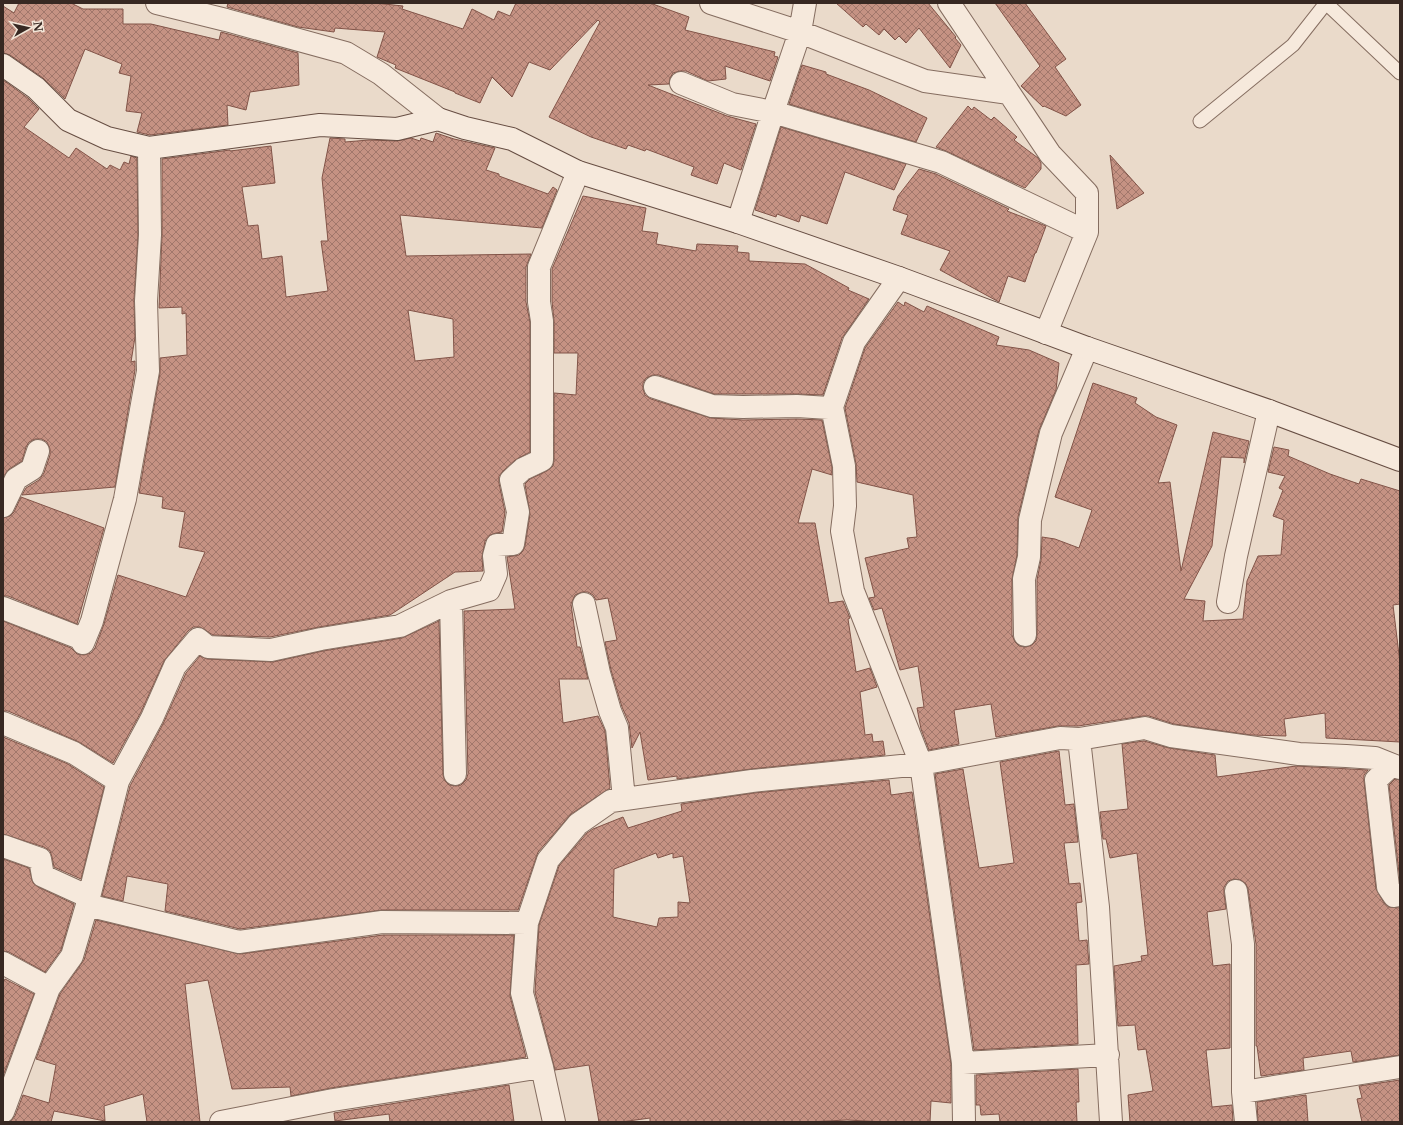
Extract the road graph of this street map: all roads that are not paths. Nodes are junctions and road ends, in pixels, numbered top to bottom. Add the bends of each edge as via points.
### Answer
1 (157, 3) edge
2 (711, 3) edge
3 (805, 3) edge
4 (949, 3) edge
5 (1326, 3) edge
6 (800, 32) junction
7 (3, 65) edge
8 (1400, 73) edge
9 (681, 83) dead end
10 (1009, 93) junction
11 (773, 112) junction
12 (438, 119) junction
13 (1200, 121) dead end
14 (149, 148) junction
15 (578, 172) junction
16 (738, 222) junction
17 (1087, 232) junction
18 (899, 278) junction
19 (1046, 332) junction
20 (1087, 348) junction
21 (654, 388) dead end
22 (832, 407) junction
23 (1270, 411) junction
24 (38, 451) dead end
25 (1400, 460) edge
26 (3, 506) edge
27 (451, 601) junction
28 (1228, 602) dead end
29 (584, 604) dead end
30 (3, 608) edge
31 (1025, 635) dead end
32 (3, 724) edge
33 (1079, 739) junction
34 (921, 764) junction
35 (1396, 766) edge
36 (455, 774) dead end
37 (118, 781) junction
38 (624, 799) junction
39 (3, 846) edge
40 (1236, 891) dead end
41 (1400, 896) edge
42 (88, 901) junction
43 (526, 923) junction
44 (3, 963) edge
45 (49, 988) junction
46 (1108, 1055) junction
47 (963, 1063) junction
48 (542, 1067) junction
49 (1400, 1067) edge
50 (1243, 1092) junction
51 (3, 1112) edge
52 (252, 1119) edge
53 (221, 1122) edge
54 (554, 1122) edge
55 (964, 1122) edge
56 (1111, 1122) edge
57 (1246, 1122) edge

1 - 12 street via 346,53 381,74
2 - 6 street
3 - 6 street
4 - 10 street
5 - 8 lane
5 - 13 lane via 1294,45
6 - 10 street via 925,81
6 - 11 street
7 - 14 street via 36,88 68,120 108,138
9 - 11 street via 732,104
10 - 17 street via 1050,154 1087,193
11 - 16 street
11 - 17 street via 941,162
12 - 14 street via 397,129 320,125
12 - 15 street via 512,139
14 - 30 street via 150,234 146,301 148,371 125,499 92,621 83,643 80,638
15 - 16 street
15 - 27 street via 539,267 542,321 542,460 511,480 518,512 513,544 497,545 494,556 496,574 489,590
16 - 18 street
17 - 19 street
18 - 19 street
18 - 22 street via 854,342
19 - 20 street
20 - 23 street
20 - 31 street via 1051,433 1030,520 1029,558 1024,579
21 - 22 street via 712,406
22 - 34 street via 844,466 845,506 842,531 853,591
23 - 25 street
23 - 28 street via 1239,542
24 - 26 street via 32,470 16,479
27 - 36 street
27 - 37 street via 400,626 271,650 208,647 198,639 175,666 152,718
29 - 38 street via 599,673 617,728
32 - 37 street via 74,753
33 - 34 street via 1060,738
33 - 35 street via 1145,728 1170,736 1205,742 1299,754 1375,758
33 - 46 street via 1098,907
34 - 38 street via 752,781
34 - 47 street
35 - 41 street via 1376,780 1388,887 1394,896
37 - 42 street
38 - 43 street via 611,801 578,824 548,860
39 - 42 street via 40,859 43,876
40 - 50 street via 1243,944
42 - 43 street via 238,942 382,922
42 - 45 street via 72,956
43 - 48 street via 522,993
44 - 45 street
45 - 51 street
46 - 47 street
46 - 56 street
47 - 55 street
48 - 52 street via 333,1100
48 - 54 street
49 - 50 street
50 - 57 street
52 - 53 street

